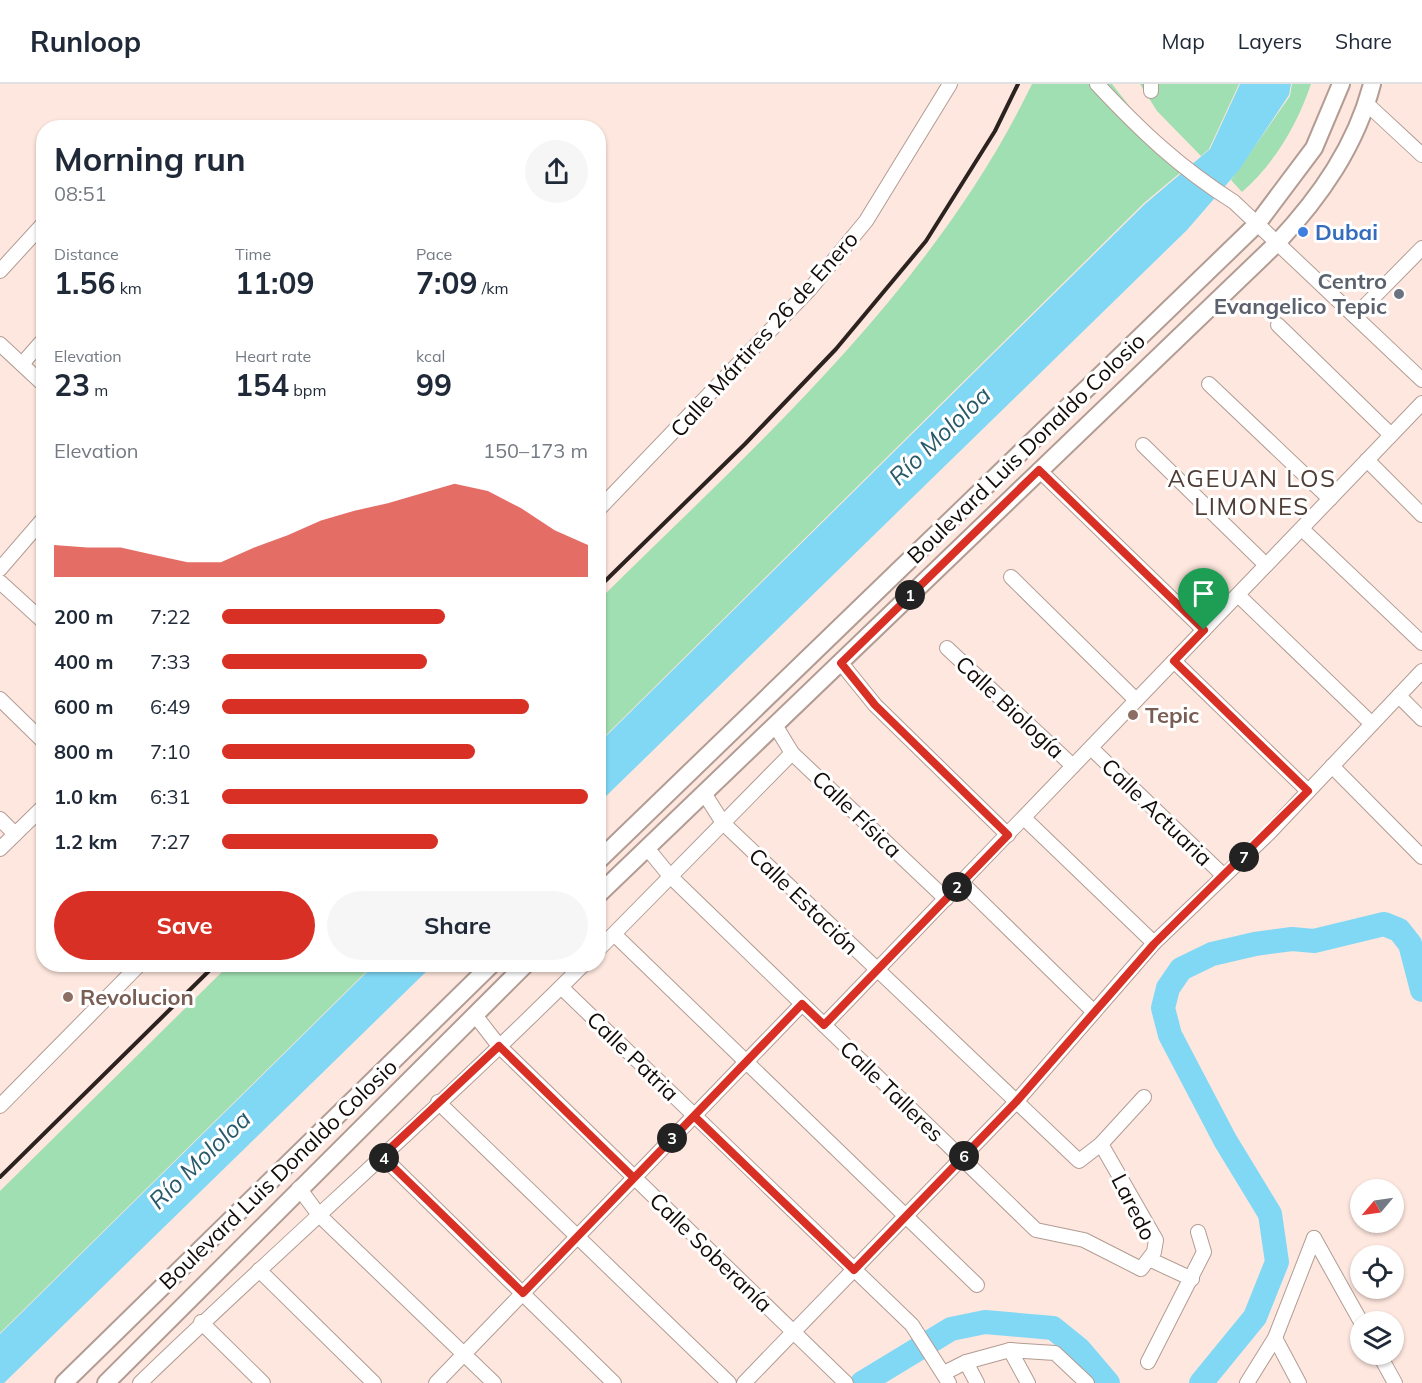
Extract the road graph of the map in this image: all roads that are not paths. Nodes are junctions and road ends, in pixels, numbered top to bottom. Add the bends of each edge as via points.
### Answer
1 (950, 84) edge
2 (1097, 84) edge
3 (1341, 84) edge
4 (1372, 84) edge
5 (1367, 104) junction
6 (1422, 155) edge
7 (1257, 224) junction
8 (36, 232) edge
9 (1277, 243) junction
10 (1420, 254) edge
11 (0, 271) edge
12 (1355, 316) junction
13 (1278, 325) dead end
14 (0, 344) edge
15 (36, 348) edge
16 (22, 364) junction
17 (36, 377) edge
18 (1422, 380) edge
19 (1209, 384) dead end
20 (1422, 403) edge
21 (1391, 435) junction
22 (1143, 445) dead end
23 (1367, 460) junction
24 (1039, 470) junction
25 (1330, 499) junction
26 (606, 502) edge
27 (1422, 515) edge
28 (36, 527) edge
29 (1302, 529) junction
30 (1266, 565) junction
31 (0, 568) edge
32 (1011, 577) dead end
33 (0, 582) edge
34 (1238, 595) junction
35 (36, 615) edge
36 (1204, 630) junction
37 (1422, 643) edge
38 (948, 648) dead end
39 (1174, 661) junction
40 (841, 663) junction
41 (1422, 671) edge
42 (1399, 696) junction
43 (0, 699) edge
44 (1137, 700) junction
45 (1422, 719) edge
46 (1372, 724) junction
47 (775, 725) junction
48 (36, 734) edge
49 (1090, 748) junction
50 (792, 753) junction
51 (1073, 766) junction
52 (1332, 766) junction
53 (1308, 791) junction
54 (704, 793) junction
55 (36, 814) edge
56 (1024, 818) junction
57 (0, 819) edge
58 (723, 823) junction
59 (15, 834) junction
60 (1008, 835) junction
61 (647, 848) junction
62 (0, 849) edge
63 (606, 853) edge
64 (1422, 857) edge
65 (670, 876) junction
66 (1224, 876) junction
67 (962, 883) junction
68 (606, 886) edge
69 (946, 899) junction
70 (615, 934) junction
71 (606, 942) edge
72 (1154, 944) junction
73 (877, 970) junction
74 (132, 972) edge
75 (484, 972) edge
76 (518, 972) edge
77 (576, 972) edge
78 (561, 987) junction
79 (802, 1004) junction
80 (1094, 1012) junction
81 (475, 1014) junction
82 (824, 1025) junction
83 (499, 1046) junction
84 (746, 1062) junction
85 (1143, 1097) dead end
86 (438, 1102) junction
87 (1016, 1102) junction
88 (0, 1106) edge
89 (694, 1116) junction
90 (1101, 1143) junction
91 (382, 1156) junction
92 (962, 1158) junction
93 (634, 1178) junction
94 (299, 1188) junction
95 (319, 1215) junction
96 (906, 1216) junction
97 (1036, 1230) joint
98 (1198, 1232) dead end
99 (577, 1237) junction
100 (1149, 1259) junction
101 (259, 1270) junction
102 (854, 1270) junction
103 (1192, 1279) junction
104 (977, 1285) dead end
105 (523, 1293) junction
106 (1355, 1311) edge
107 (201, 1322) junction
108 (794, 1332) junction
109 (1275, 1338) junction
110 (1010, 1350) junction
111 (464, 1354) junction
112 (127, 1361) junction
113 (966, 1362) junction
114 (1148, 1362) dead end
115 (1385, 1365) edge
116 (945, 1374) edge
117 (64, 1383) edge
118 (106, 1383) edge
119 (141, 1383) edge
120 (263, 1383) edge
121 (374, 1383) edge
122 (436, 1383) edge
123 (494, 1383) edge
124 (614, 1383) edge
125 (729, 1383) edge
126 (744, 1383) edge
127 (846, 1383) edge
128 (977, 1383) edge
129 (1028, 1383) edge
130 (1087, 1383) edge
131 (1247, 1383) edge
132 (1299, 1383) edge
133 (1395, 1383) edge

1 - 26 street, Calle Mártires 26 de Enero via 866,221 810,290
2 - 7 street via 1142,132
3 - 7 main road, Boulevard Luis Donaldo Colosio via 1314,148
4 - 5 main road, Boulevard Luis Donaldo Colosio
5 - 6 street
5 - 9 main road, Boulevard Luis Donaldo Colosio via 1338,166
7 - 9 street
7 - 63 main road, Boulevard Luis Donaldo Colosio
8 - 11 street
9 - 12 street
9 - 24 main road, Boulevard Luis Donaldo Colosio
10 - 12 street
12 - 18 street
13 - 21 street
14 - 16 street
15 - 16 street
16 - 17 street
19 - 25 street
20 - 21 street
21 - 23 street
22 - 30 street
23 - 25 street
23 - 27 street
24 - 36 street
24 - 40 main road, Boulevard Luis Donaldo Colosio
25 - 29 street
28 - 31 street
29 - 30 street
29 - 37 street
30 - 34 street
32 - 44 street
33 - 35 street
34 - 36 street
34 - 46 street
36 - 39 street
38 - 51 street, Calle Biología
39 - 44 street
39 - 53 street
40 - 47 main road, Boulevard Luis Donaldo Colosio
40 - 60 street via 875,705
41 - 42 street
42 - 45 street
42 - 46 street
43 - 48 street
44 - 49 street
46 - 52 street
47 - 50 street, Calle Física
47 - 54 main road, Boulevard Luis Donaldo Colosio
49 - 51 street
49 - 66 street, Calle Actuaria
50 - 58 street
50 - 69 street, Calle Física
51 - 56 street
52 - 53 street
52 - 64 street
53 - 66 street
54 - 58 street, Calle Estación
54 - 61 main road, Boulevard Luis Donaldo Colosio
55 - 59 street
56 - 60 street
56 - 72 street
57 - 59 street
58 - 65 street
58 - 73 street, Calle Estación
59 - 62 street
60 - 67 street
61 - 65 street, Calle Talleres
61 - 68 main road, Boulevard Luis Donaldo Colosio
65 - 70 street
65 - 79 street, Calle Talleres
66 - 72 street
67 - 69 street
67 - 80 street
69 - 73 street
70 - 71 street
70 - 84 street
72 - 80 street
73 - 82 street
73 - 87 street, Calle Estación
74 - 88 street
75 - 117 main road, Boulevard Luis Donaldo Colosio
76 - 81 main road, Boulevard Luis Donaldo Colosio
77 - 78 street
78 - 83 street
78 - 89 street, Calle Patria
79 - 82 street, Calle Talleres
79 - 84 street
80 - 87 street
81 - 83 street, Calle Soberanía
81 - 94 main road, Boulevard Luis Donaldo Colosio
82 - 92 street, Calle Talleres
83 - 86 street
83 - 93 street, Calle Soberanía
84 - 89 street
84 - 96 street
85 - 90 street
86 - 91 street
86 - 99 street
87 - 90 street, Laredo via 1079,1161
87 - 92 street
89 - 93 street
89 - 102 street, Calle Patria
90 - 100 street, Laredo via 1156,1240
91 - 95 street
91 - 105 street
92 - 96 street
92 - 97 street, Calle Talleres
93 - 99 street
93 - 108 street, Calle Soberanía
94 - 95 street
94 - 112 main road, Boulevard Luis Donaldo Colosio
95 - 101 street
95 - 111 street
96 - 102 street
96 - 104 street
97 - 100 street, Laredo via 1084,1240 1141,1269
98 - 103 street via 1204,1252
99 - 105 street
99 - 125 street
100 - 103 street
101 - 107 street
101 - 121 street
102 - 108 street
102 - 116 street, Calle Patria via 912,1326
103 - 114 street
105 - 111 street
105 - 124 street
106 - 109 street via 1314,1238
107 - 119 street
107 - 120 street
108 - 126 street
108 - 127 street, Calle Soberanía
109 - 131 street
109 - 132 street
110 - 113 street
110 - 129 street
110 - 130 street via 1055,1353
111 - 122 street
111 - 123 street
112 - 118 main road, Boulevard Luis Donaldo Colosio
112 - 119 street
113 - 116 street
113 - 128 street
115 - 133 street

